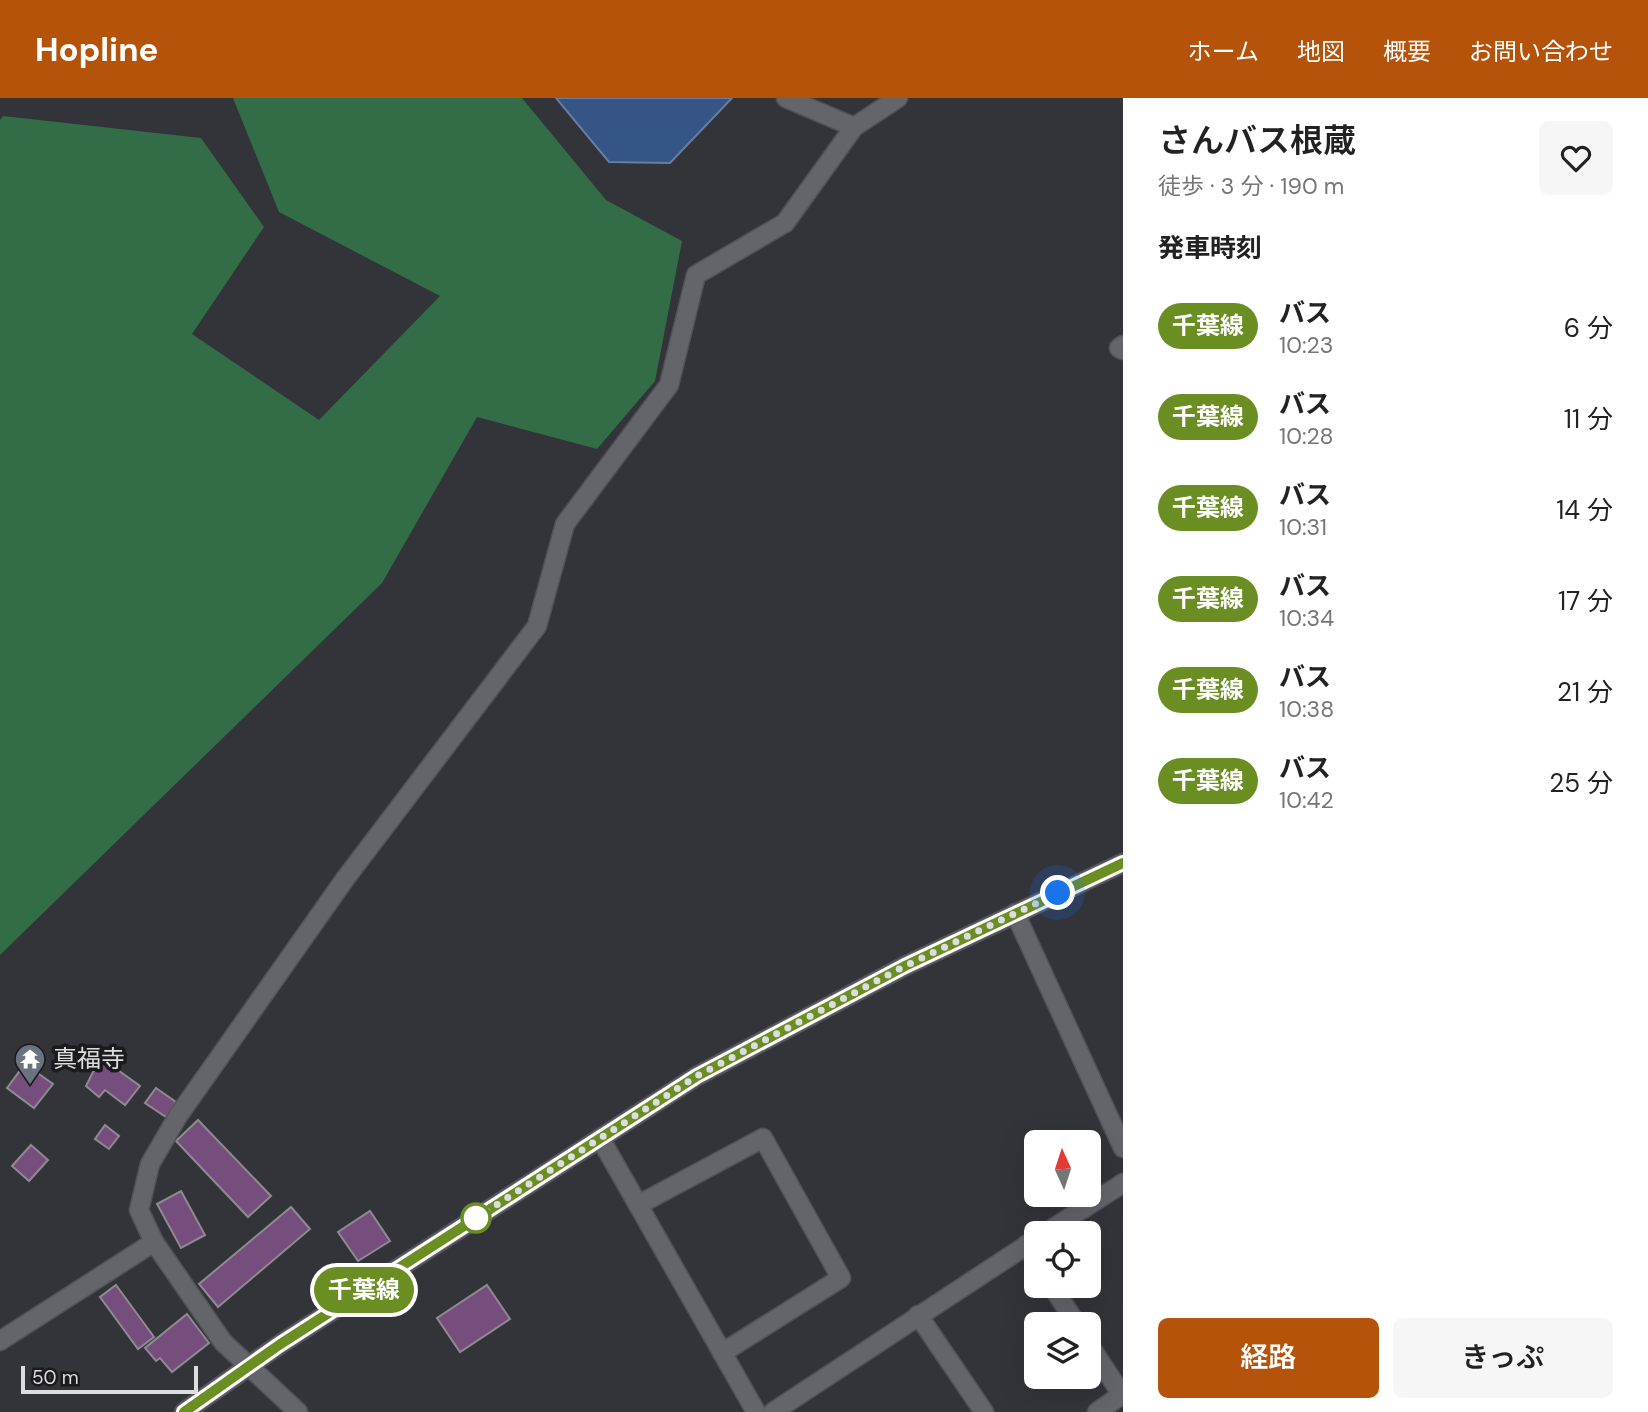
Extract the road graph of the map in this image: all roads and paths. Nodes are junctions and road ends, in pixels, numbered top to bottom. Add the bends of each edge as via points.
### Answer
1 (786, 98) edge
2 (898, 98) edge
3 (854, 127) junction
4 (1123, 345) edge
5 (1123, 350) edge
6 (1123, 863) edge
7 (1015, 913) junction
8 (600, 1138) junction
9 (1123, 1149) edge
10 (1123, 1183) edge
11 (638, 1205) junction
12 (1064, 1221) edge
13 (154, 1242) junction
14 (1024, 1253) edge
15 (918, 1315) junction
16 (0, 1341) edge
17 (722, 1353) junction
18 (1101, 1362) edge
19 (248, 1365) junction
20 (1122, 1394) edge
21 (184, 1412) edge
22 (298, 1412) edge
23 (756, 1412) edge
24 (773, 1412) edge
25 (984, 1412) edge
26 (1097, 1412) edge

1 - 3 street
2 - 3 street
3 - 13 street via 785,223 696,275 669,385 565,524 537,626 345,879 178,1116 150,1164 139,1210
4 - 5 street via 1119,348
6 - 7 street
7 - 8 street via 697,1076
7 - 9 street
8 - 11 street
8 - 19 street
10 - 12 street
11 - 17 street
11 - 17 street via 763,1138 841,1278
13 - 16 street
13 - 19 street via 223,1342
14 - 15 street
15 - 24 street
15 - 25 street
17 - 23 street
18 - 20 street
19 - 21 street
19 - 22 street
20 - 26 street

